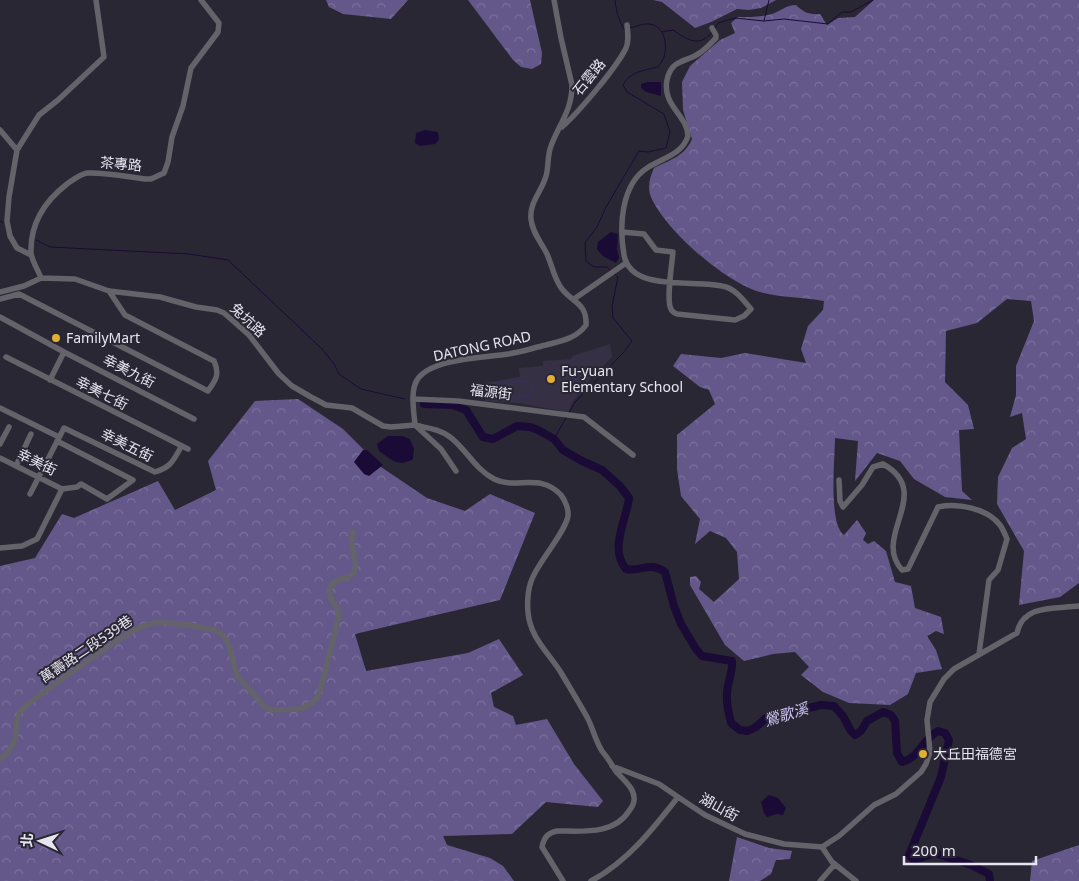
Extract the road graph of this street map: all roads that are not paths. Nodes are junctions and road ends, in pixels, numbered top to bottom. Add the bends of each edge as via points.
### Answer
1 (96, 0) edge
2 (201, 0) edge
3 (554, 0) edge
4 (627, 25) dead end
5 (712, 28) dead end
6 (0, 130) edge
7 (558, 130) junction
8 (17, 150) junction
9 (622, 232) junction
10 (31, 255) junction
11 (626, 263) junction
12 (41, 278) junction
13 (671, 282) junction
14 (109, 291) junction
15 (0, 292) edge
16 (0, 299) edge
17 (574, 299) junction
18 (0, 317) edge
19 (64, 352) junction
20 (6, 357) dead end
21 (50, 380) junction
22 (413, 399) junction
23 (0, 408) edge
24 (194, 419) dead end
25 (415, 426) junction
26 (9, 427) dead end
27 (31, 434) dead end
28 (58, 439) junction
29 (0, 444) edge
30 (180, 447) junction
31 (188, 449) dead end
32 (633, 455) dead end
33 (0, 458) edge
34 (16, 466) junction
35 (456, 471) dead end
36 (38, 477) junction
37 (839, 480) dead end
38 (62, 489) junction
39 (30, 494) dead end
40 (353, 532) dead end
41 (0, 548) edge
42 (1079, 606) edge
43 (979, 654) junction
44 (0, 760) edge
45 (612, 766) junction
46 (678, 797) junction
47 (822, 846) junction
48 (835, 864) junction
49 (563, 881) edge
50 (591, 881) edge
51 (820, 881) edge
52 (856, 881) edge

1 - 8 street via 104,57 39,115
2 - 10 street, 茶專路 via 219,23 218,32 191,68 164,173 150,179 86,173 76,178 50,199 40,214 32,235
3 - 7 street, DATONG ROAD via 572,85 567,113
4 - 7 street, 石雲路 via 627,46 606,77
5 - 9 street via 716,38 700,54 679,62 668,75 668,98 684,123 688,136 681,149 646,168 631,184 625,198
6 - 8 street
7 - 17 street, DATONG ROAD via 548,154 546,176 532,207 531,222 562,290
8 - 10 street via 7,221 17,248
9 - 11 street
9 - 13 street via 642,233 656,250 673,252
10 - 12 street, 茶專路
11 - 13 street via 645,278
11 - 17 street
12 - 14 street, 兔坑路 via 75,279
12 - 15 street
13 - 13 street via 670,305 680,316 735,320 751,309 726,287
14 - 16 street via 125,315 214,361 218,369 216,381 208,390 19,294
14 - 25 street, 兔坑路 via 160,297 224,313 249,335 278,374 292,386 326,405 352,408 384,426
17 - 22 street, DATONG ROAD via 585,312 586,320 586,325 576,335 508,354 435,367 418,379
18 - 19 street, 幸美九街
19 - 21 street
19 - 24 street, 幸美九街
20 - 21 street, 幸美七街
21 - 30 street, 幸美七街
22 - 25 street, DATONG ROAD
22 - 32 street, 福源街 via 458,401 584,417
23 - 28 street
25 - 35 street via 441,449
25 - 45 street via 436,429 450,437 492,478 505,483 532,481 548,486 561,496 568,516 532,579 527,610 541,647 559,669
26 - 29 street
27 - 34 street
28 - 30 street, 幸美五街 via 64,428 155,472 171,464
28 - 36 street
28 - 38 street via 133,480 106,499 81,484
30 - 31 street, 幸美七街
33 - 34 street, 幸美街
34 - 36 street, 幸美街
36 - 38 street, 幸美街
36 - 39 street
37 - 43 street via 840,501 844,507 873,467 883,464 900,478 905,502 892,546 895,560 902,570 908,569 938,507 967,507 988,515 1000,524 1007,539 998,570 989,580
38 - 41 street via 37,539 22,546
40 - 44 street, 萬壽路二段539巷 via 356,570 350,577 332,583 330,587 330,597 338,610 338,622 319,695 306,708 266,708 237,676 223,635 190,625 158,622 124,636 27,705 17,719 15,740
42 - 43 street via 1034,611 1019,623 1017,634
43 - 47 street via 954,669 930,702 927,720 930,752 926,764 913,780 896,794 874,805 839,836
45 - 46 street via 659,784
45 - 49 street via 632,791 634,803 627,815 611,827 550,832 542,847
46 - 47 street, 湖山街 via 705,815 745,834 784,844
46 - 50 street, 湖山街 via 637,846
47 - 48 street
48 - 51 street
48 - 52 street

